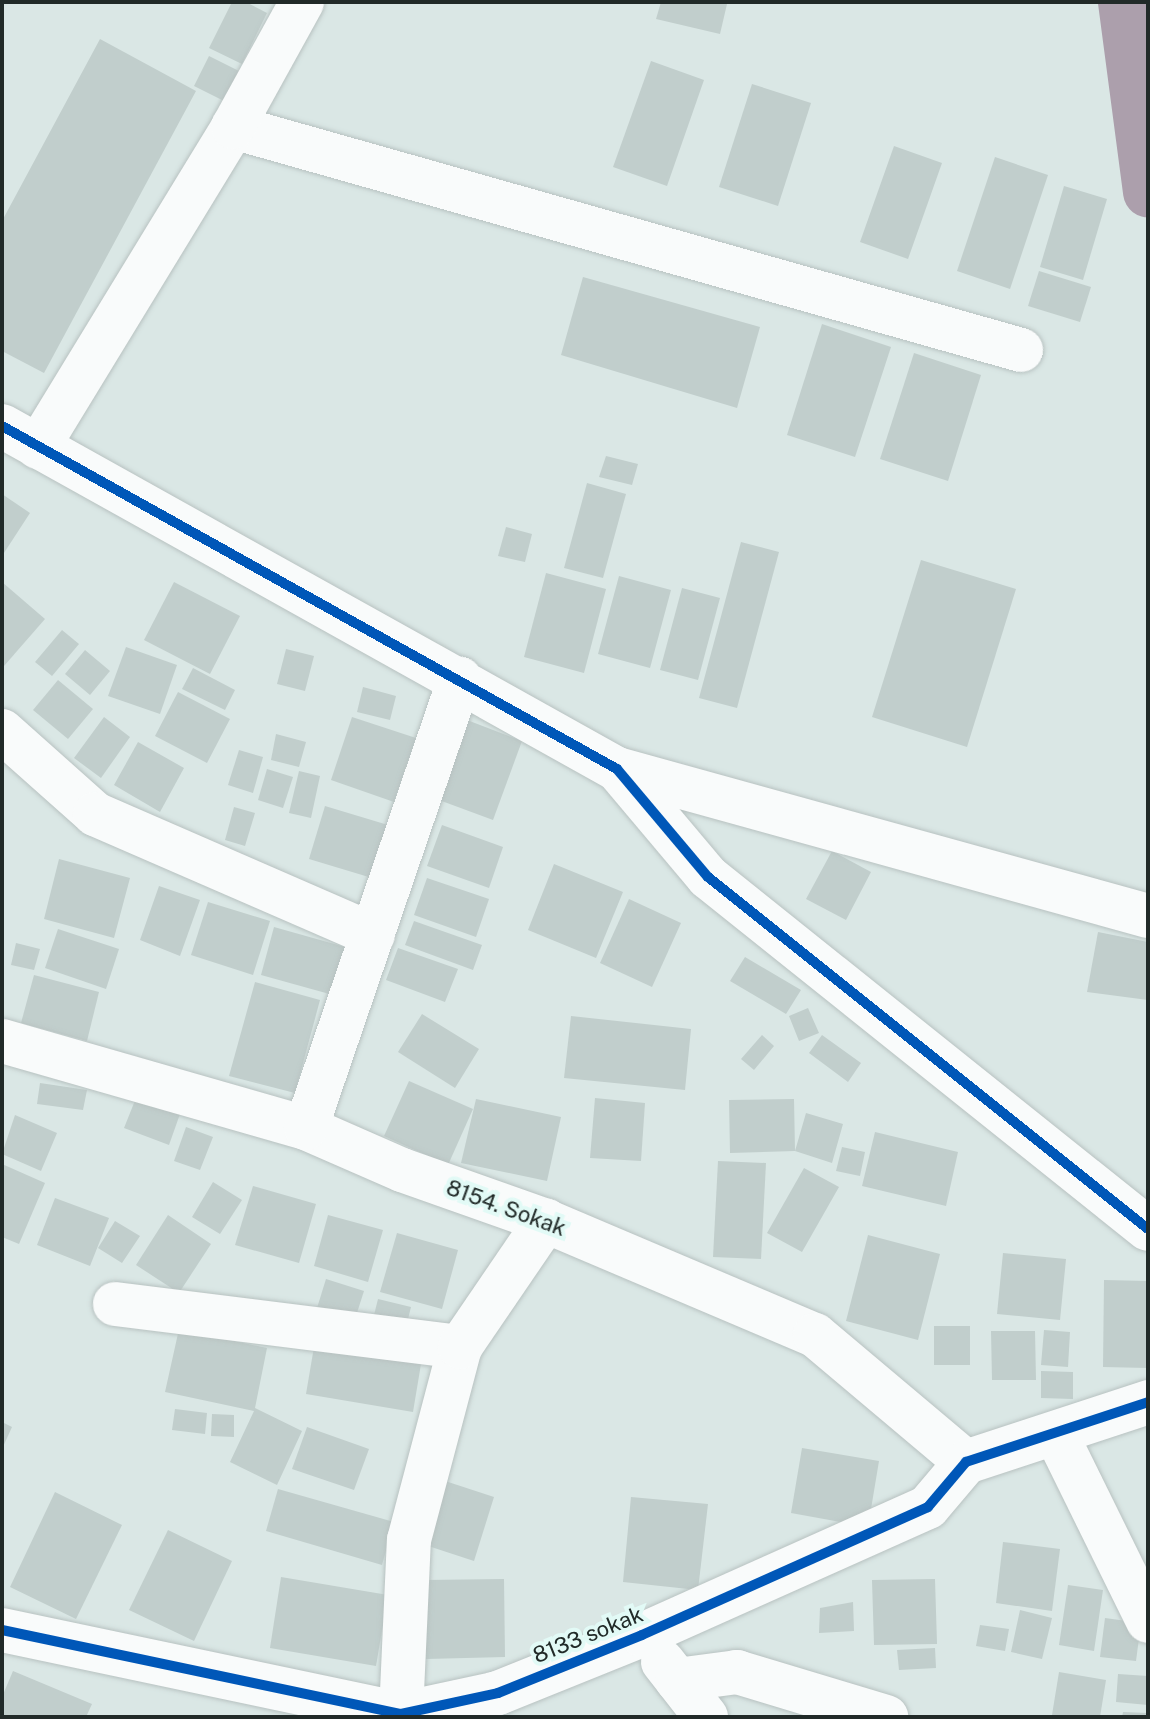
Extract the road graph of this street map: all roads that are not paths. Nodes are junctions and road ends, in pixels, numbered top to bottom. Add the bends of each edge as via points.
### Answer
1 (302, 2) edge
2 (233, 127) junction
3 (1021, 350) dead end
4 (20, 436) edge
5 (460, 679) junction
6 (2, 731) edge
7 (617, 769) junction
8 (1148, 916) edge
9 (373, 935) junction
10 (2, 1041) edge
11 (306, 1128) junction
12 (546, 1221) junction
13 (1148, 1229) edge
14 (115, 1304) dead end
15 (460, 1347) junction
16 (1148, 1402) edge
17 (1057, 1436) junction
18 (966, 1462) junction
19 (1148, 1621) edge
20 (2, 1630) edge
21 (642, 1635) junction
22 (677, 1680) junction
23 (494, 1705) edge
24 (401, 1714) junction
25 (706, 1717) edge
26 (886, 1717) edge

1 - 2 street
2 - 3 street
2 - 4 street
4 - 5 street
5 - 7 street
5 - 9 street
6 - 9 street via 95,814
7 - 8 street
7 - 13 street via 708,877
9 - 11 street
10 - 11 street, 8154. Sokak
11 - 12 street, 8154. Sokak via 402,1170
12 - 15 street
12 - 18 street, 8154. Sokak via 815,1335
14 - 15 street
15 - 24 street via 409,1540
16 - 17 street
17 - 18 street
17 - 19 street
18 - 21 street, 8133 sokak via 928,1507
20 - 24 street, 8133 sokak
21 - 22 street
21 - 23 street, 8133 sokak
22 - 25 street
22 - 26 street via 737,1672
23 - 24 street, 8133 sokak

